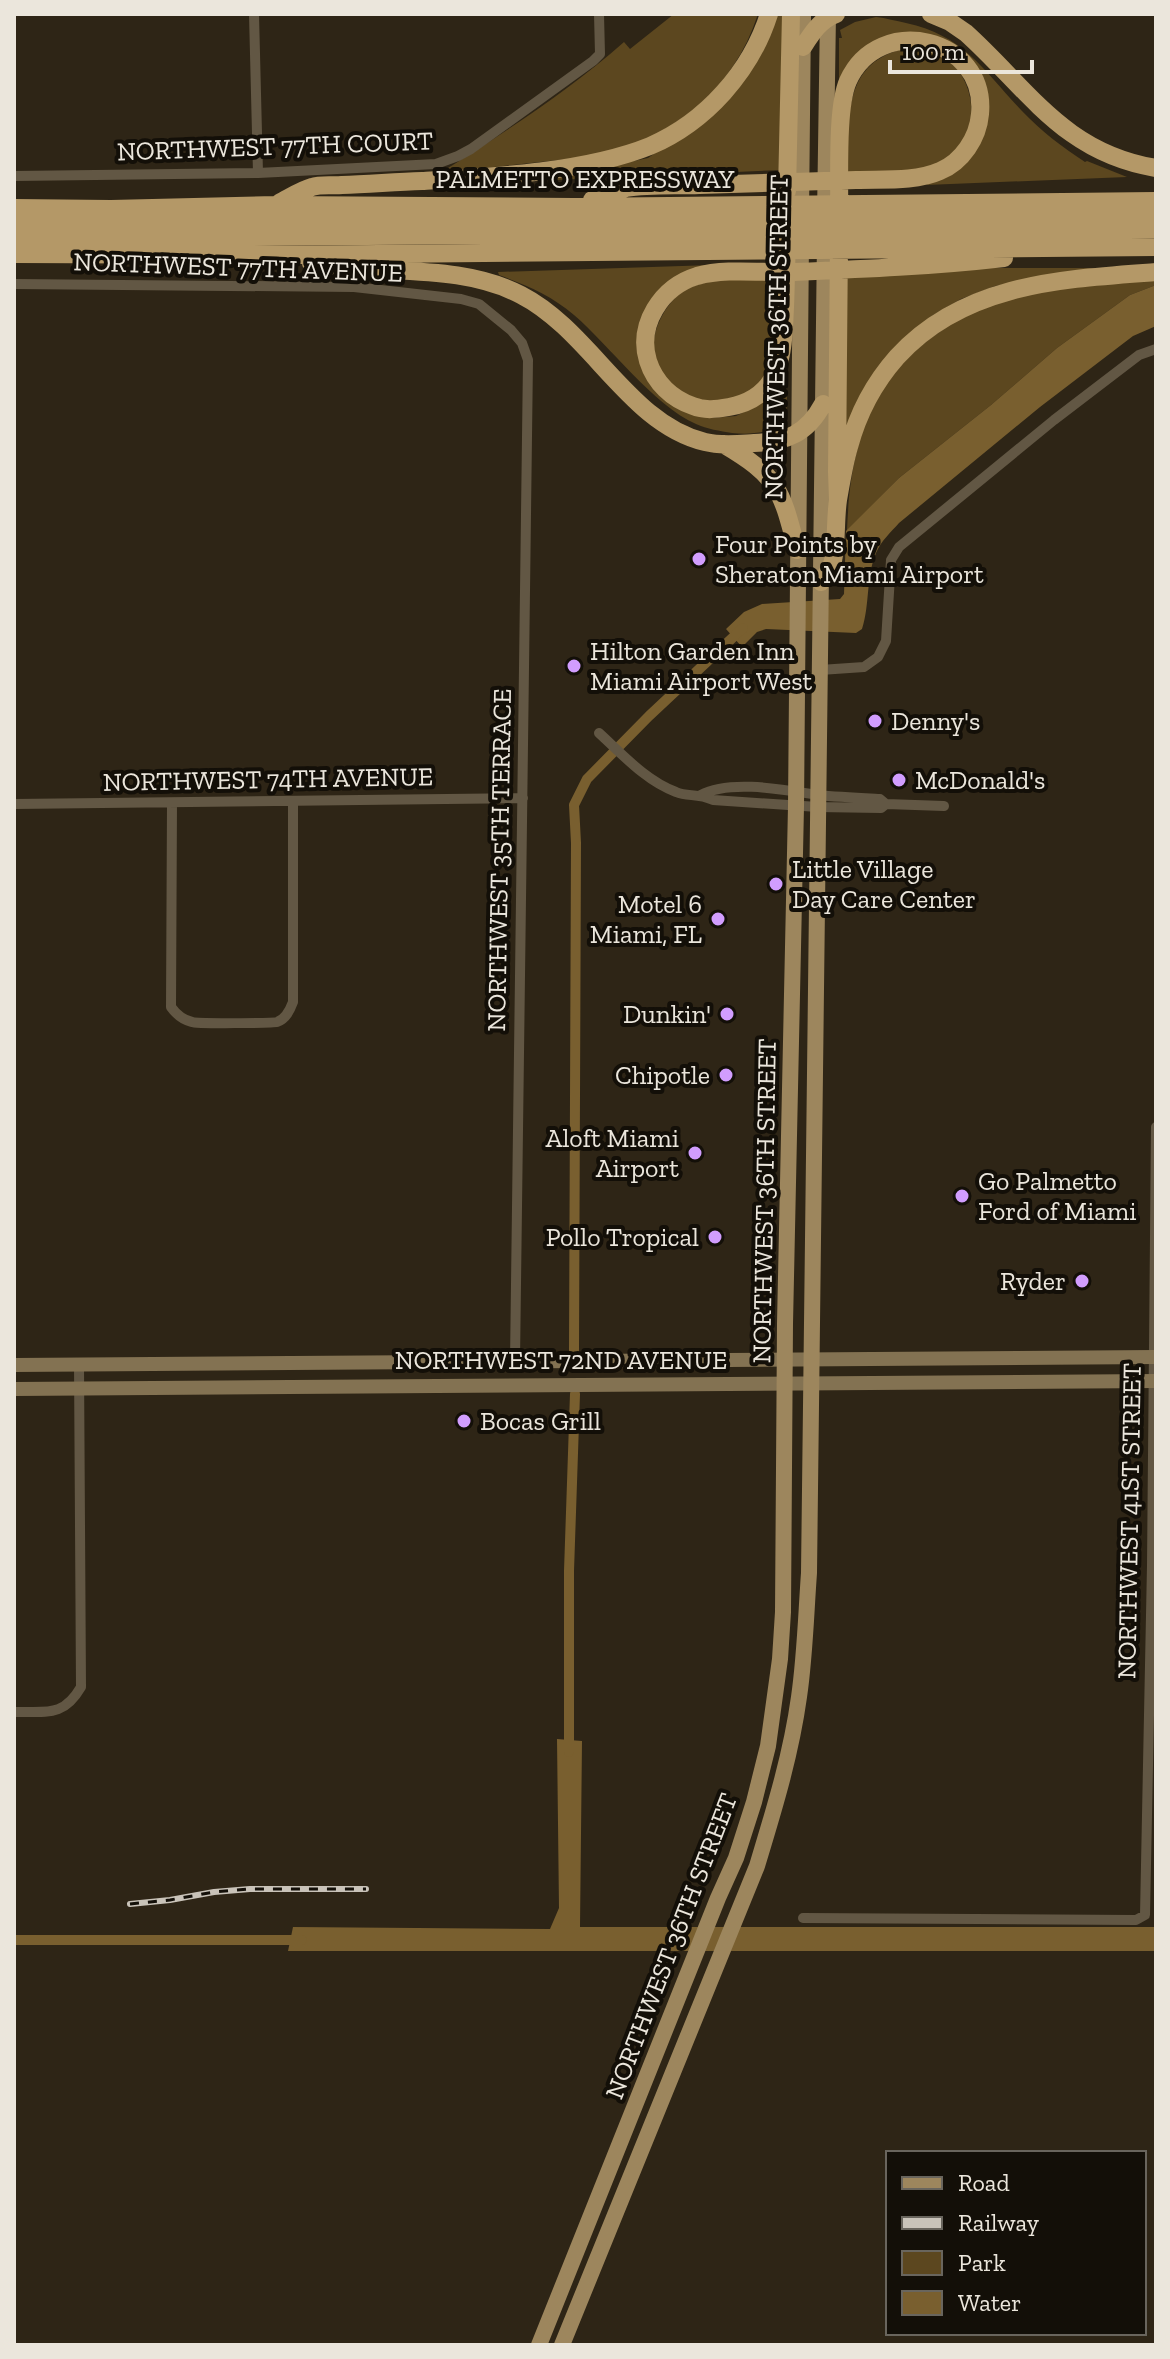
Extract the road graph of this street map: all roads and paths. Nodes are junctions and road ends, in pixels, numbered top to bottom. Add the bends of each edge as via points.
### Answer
1 (254, 14) edge
2 (599, 14) edge
3 (769, 14) edge
4 (791, 14) edge
5 (803, 14) edge
6 (931, 14) edge
7 (830, 15) edge
8 (803, 47) junction
9 (1156, 168) edge
10 (258, 173) junction
11 (14, 176) edge
12 (1156, 201) edge
13 (275, 205) junction
14 (574, 207) junction
15 (14, 208) edge
16 (1156, 216) edge
17 (14, 223) edge
18 (851, 225) junction
19 (775, 226) junction
20 (1156, 229) edge
21 (14, 239) edge
22 (1107, 247) junction
23 (1156, 247) edge
24 (14, 254) edge
25 (273, 255) junction
26 (1156, 272) edge
27 (14, 284) edge
28 (1156, 349) edge
29 (528, 360) joint
30 (823, 404) junction
31 (799, 434) junction
32 (723, 444) junction
33 (838, 500) junction
34 (797, 550) junction
35 (821, 582) junction
36 (820, 670) junction
37 (603, 736) dead end
38 (523, 798) junction
39 (796, 798) junction
40 (818, 801) junction
41 (293, 802) junction
42 (172, 803) junction
43 (14, 804) edge
44 (944, 806) dead end
45 (793, 940) junction
46 (816, 940) junction
47 (1156, 1127) edge
48 (1154, 1357) edge
49 (785, 1359) junction
50 (811, 1359) junction
51 (515, 1361) junction
52 (79, 1364) junction
53 (286, 1364) junction
54 (15, 1365) edge
55 (1154, 1381) edge
56 (785, 1383) junction
57 (811, 1383) junction
58 (286, 1386) junction
59 (14, 1389) edge
60 (33, 1389) junction
61 (79, 1389) junction
62 (14, 1712) edge
63 (803, 1918) dead end
64 (539, 2345) edge
65 (562, 2345) edge

1 - 10 street
2 - 10 street, NORTHWEST 77TH COURT via 600,54 471,149 442,162
3 - 13 highway via 757,44 726,90 678,131 652,145 597,161 502,175 313,187
4 - 22 highway via 783,352 771,382 751,400 700,409 670,394 651,371 645,340 664,296 696,276 716,273 775,273 850,270 972,262
5 - 8 main road, NORTHWEST 36TH STREET
6 - 9 highway via 966,33 1062,129 1097,150
7 - 8 highway
7 - 30 main road, NORTHWEST 36TH STREET
8 - 31 main road, NORTHWEST 36TH STREET
10 - 11 street, NORTHWEST 77TH COURT
12 - 18 highway, PALMETTO EXPRESSWAY
13 - 14 highway, PALMETTO EXPRESSWAY
13 - 15 highway, PALMETTO EXPRESSWAY
14 - 19 highway, PALMETTO EXPRESSWAY
14 - 33 highway via 626,188 776,182 851,180 922,177 949,167 966,150 979,120 979,98 967,68 936,44 902,41 870,53 848,80 840,159 837,472
16 - 18 highway
17 - 19 highway
18 - 19 highway, PALMETTO EXPRESSWAY
18 - 19 highway, PALMETTO EXPRESSWAY
18 - 20 highway
18 - 22 highway, PALMETTO EXPRESSWAY
19 - 21 highway
19 - 25 highway, PALMETTO EXPRESSWAY
22 - 23 highway, PALMETTO EXPRESSWAY
24 - 25 highway, PALMETTO EXPRESSWAY
25 - 32 highway via 335,267 469,278 521,295 553,315 648,413 694,439
26 - 33 highway via 1008,291 961,308 922,333 867,398 851,438
27 - 29 street, NORTHWEST 77TH AVENUE via 354,287 461,299 479,304 511,330
28 - 36 street via 1139,355 1054,420 899,547 891,560 886,641 878,657 864,667
29 - 38 street, NORTHWEST 35TH TERRACE
30 - 31 highway
30 - 35 main road, NORTHWEST 36TH STREET
31 - 32 highway via 780,441
31 - 34 main road, NORTHWEST 36TH STREET
32 - 34 highway via 759,466 773,482
33 - 35 highway via 832,564
34 - 39 main road, NORTHWEST 36TH STREET
35 - 36 main road, NORTHWEST 36TH STREET
36 - 40 main road, NORTHWEST 36TH STREET
37 - 39 street via 641,772 677,793 713,800
38 - 41 street, NORTHWEST 74TH AVENUE
38 - 51 street, NORTHWEST 35TH TERRACE
39 - 40 street
39 - 45 main road, NORTHWEST 36TH STREET
40 - 44 street via 881,808
40 - 46 main road, NORTHWEST 36TH STREET
41 - 42 street, NORTHWEST 74TH AVENUE
41 - 42 street via 293,1002 277,1022 191,1022 171,1007
42 - 43 street, NORTHWEST 74TH AVENUE
45 - 46 main road
45 - 49 main road, NORTHWEST 36TH STREET
46 - 50 main road, NORTHWEST 36TH STREET
47 - 48 street, NORTHWEST 41ST STREET
48 - 50 main road, NORTHWEST 72ND AVENUE
48 - 55 street, NORTHWEST 41ST STREET
49 - 50 main road, NORTHWEST 72ND AVENUE
49 - 51 main road, NORTHWEST 72ND AVENUE
49 - 56 main road, NORTHWEST 36TH STREET
50 - 57 main road, NORTHWEST 36TH STREET
51 - 53 main road, NORTHWEST 72ND AVENUE
52 - 53 main road, NORTHWEST 72ND AVENUE
52 - 54 main road, NORTHWEST 72ND AVENUE
52 - 61 street
53 - 58 main road
54 - 60 main road
55 - 57 main road, NORTHWEST 72ND AVENUE
55 - 63 street, NORTHWEST 41ST STREET via 1145,1915 1136,1920
56 - 57 main road, NORTHWEST 72ND AVENUE
56 - 58 main road, NORTHWEST 72ND AVENUE
56 - 64 main road, NORTHWEST 36TH STREET via 783,1612 776,1700 754,1802
57 - 65 main road, NORTHWEST 36TH STREET via 809,1573 801,1685 776,1804 757,1866
58 - 61 main road, NORTHWEST 72ND AVENUE
59 - 60 main road, NORTHWEST 72ND AVENUE
60 - 61 main road, NORTHWEST 72ND AVENUE
61 - 62 street via 81,1687 72,1703 59,1710

